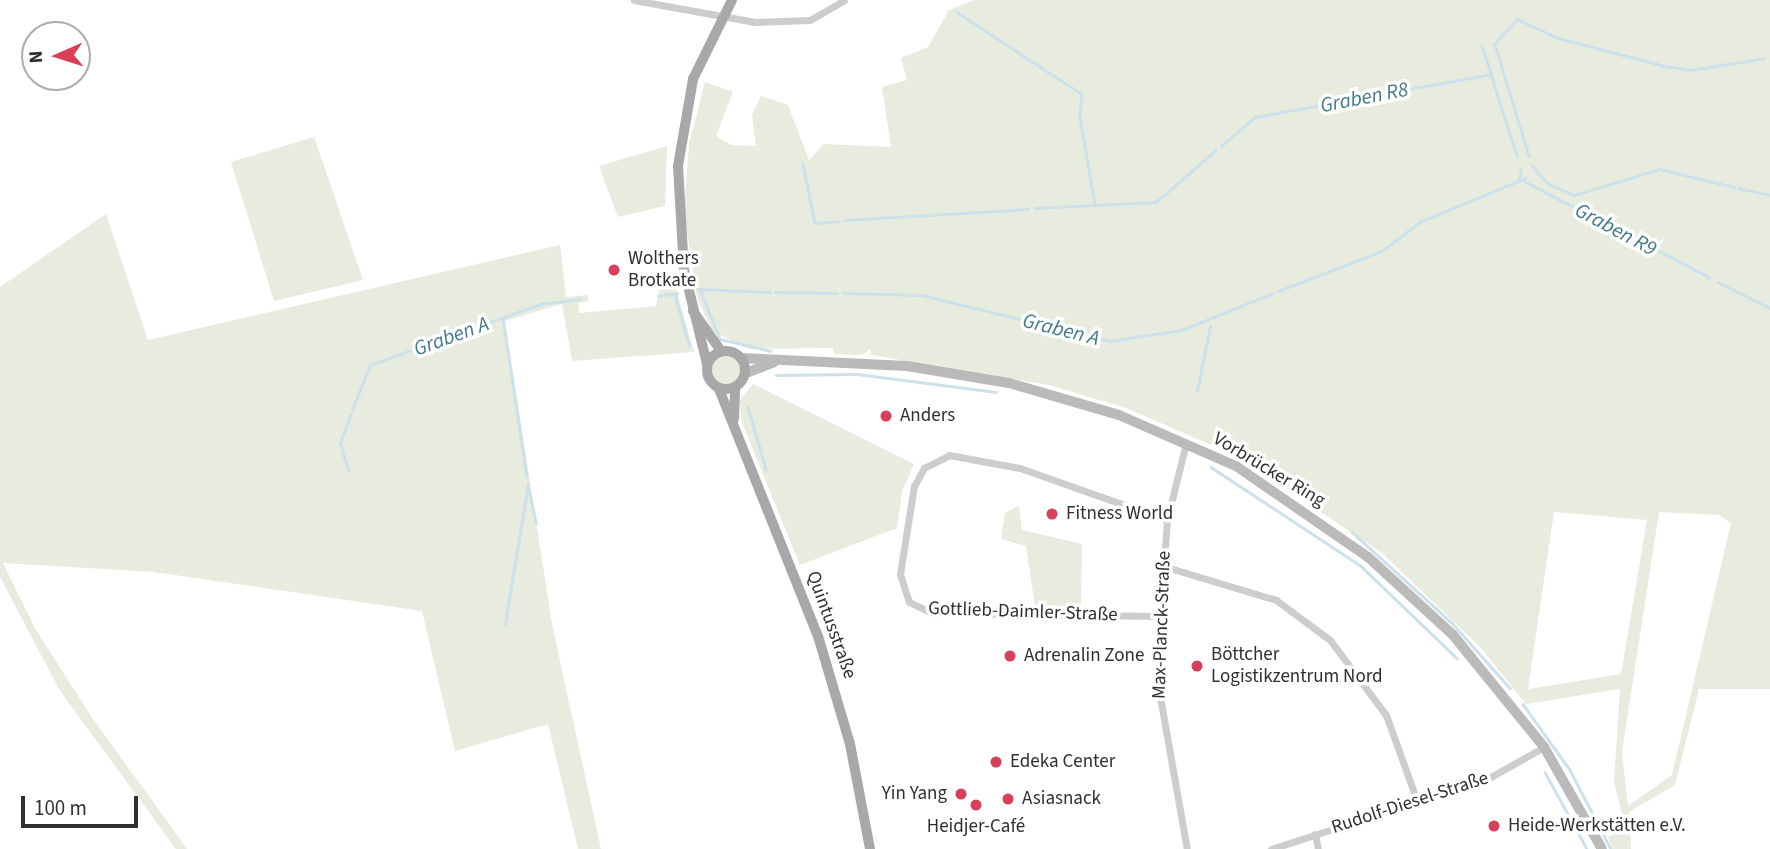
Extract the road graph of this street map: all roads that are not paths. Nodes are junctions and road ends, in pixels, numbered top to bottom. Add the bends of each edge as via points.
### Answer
1 (634, 0) edge
2 (676, 0) edge
3 (732, 0) edge
4 (844, 0) edge
5 (675, 9) junction
6 (720, 20) junction
7 (693, 311) junction
8 (721, 351) junction
9 (741, 358) junction
10 (775, 361) junction
11 (708, 364) junction
12 (746, 373) junction
13 (736, 387) junction
14 (719, 388) junction
15 (734, 419) junction
16 (1186, 442) junction
17 (1167, 520) junction
18 (1163, 566) junction
19 (1159, 616) junction
20 (1544, 747) junction
21 (1417, 801) junction
22 (1315, 834) junction
23 (870, 849) edge
24 (1187, 849) edge
25 (1271, 849) edge
26 (1318, 849) edge
27 (1602, 849) edge

1 - 5 street
2 - 5 street
3 - 6 main road
4 - 6 street via 810,20
5 - 6 street
6 - 7 main road via 693,79 681,135 677,216
7 - 8 main road
7 - 11 main road
8 - 9 main road
8 - 11 main road
9 - 10 main road, Vorbrücker Ring
9 - 12 main road
10 - 12 main road, Vorbrücker Ring
10 - 16 main road, Vorbrücker Ring via 875,363 974,376 1078,401
11 - 14 main road via 707,376
12 - 13 main road
13 - 14 main road
13 - 15 main road, Quintusstraße
14 - 15 main road, Quintusstraße
15 - 23 main road, Quintusstraße via 836,692
16 - 17 street, Max-Planck-Straße
16 - 20 main road, Vorbrücker Ring via 1292,501 1385,572 1478,663
17 - 18 street, Max-Planck-Straße
17 - 19 street, Gottlieb-Daimler-Straße via 1020,468 950,455 924,468 914,486 900,574 908,602 932,613
18 - 19 street, Max-Planck-Straße
18 - 21 street via 1276,600 1330,640 1381,705
19 - 24 street, Max-Planck-Straße via 1156,698
20 - 21 street, Rudolf-Diesel-Straße via 1489,778
20 - 27 main road, Vorbrücker Ring
21 - 22 street, Rudolf-Diesel-Straße
22 - 25 street, Rudolf-Diesel-Straße
22 - 26 street

